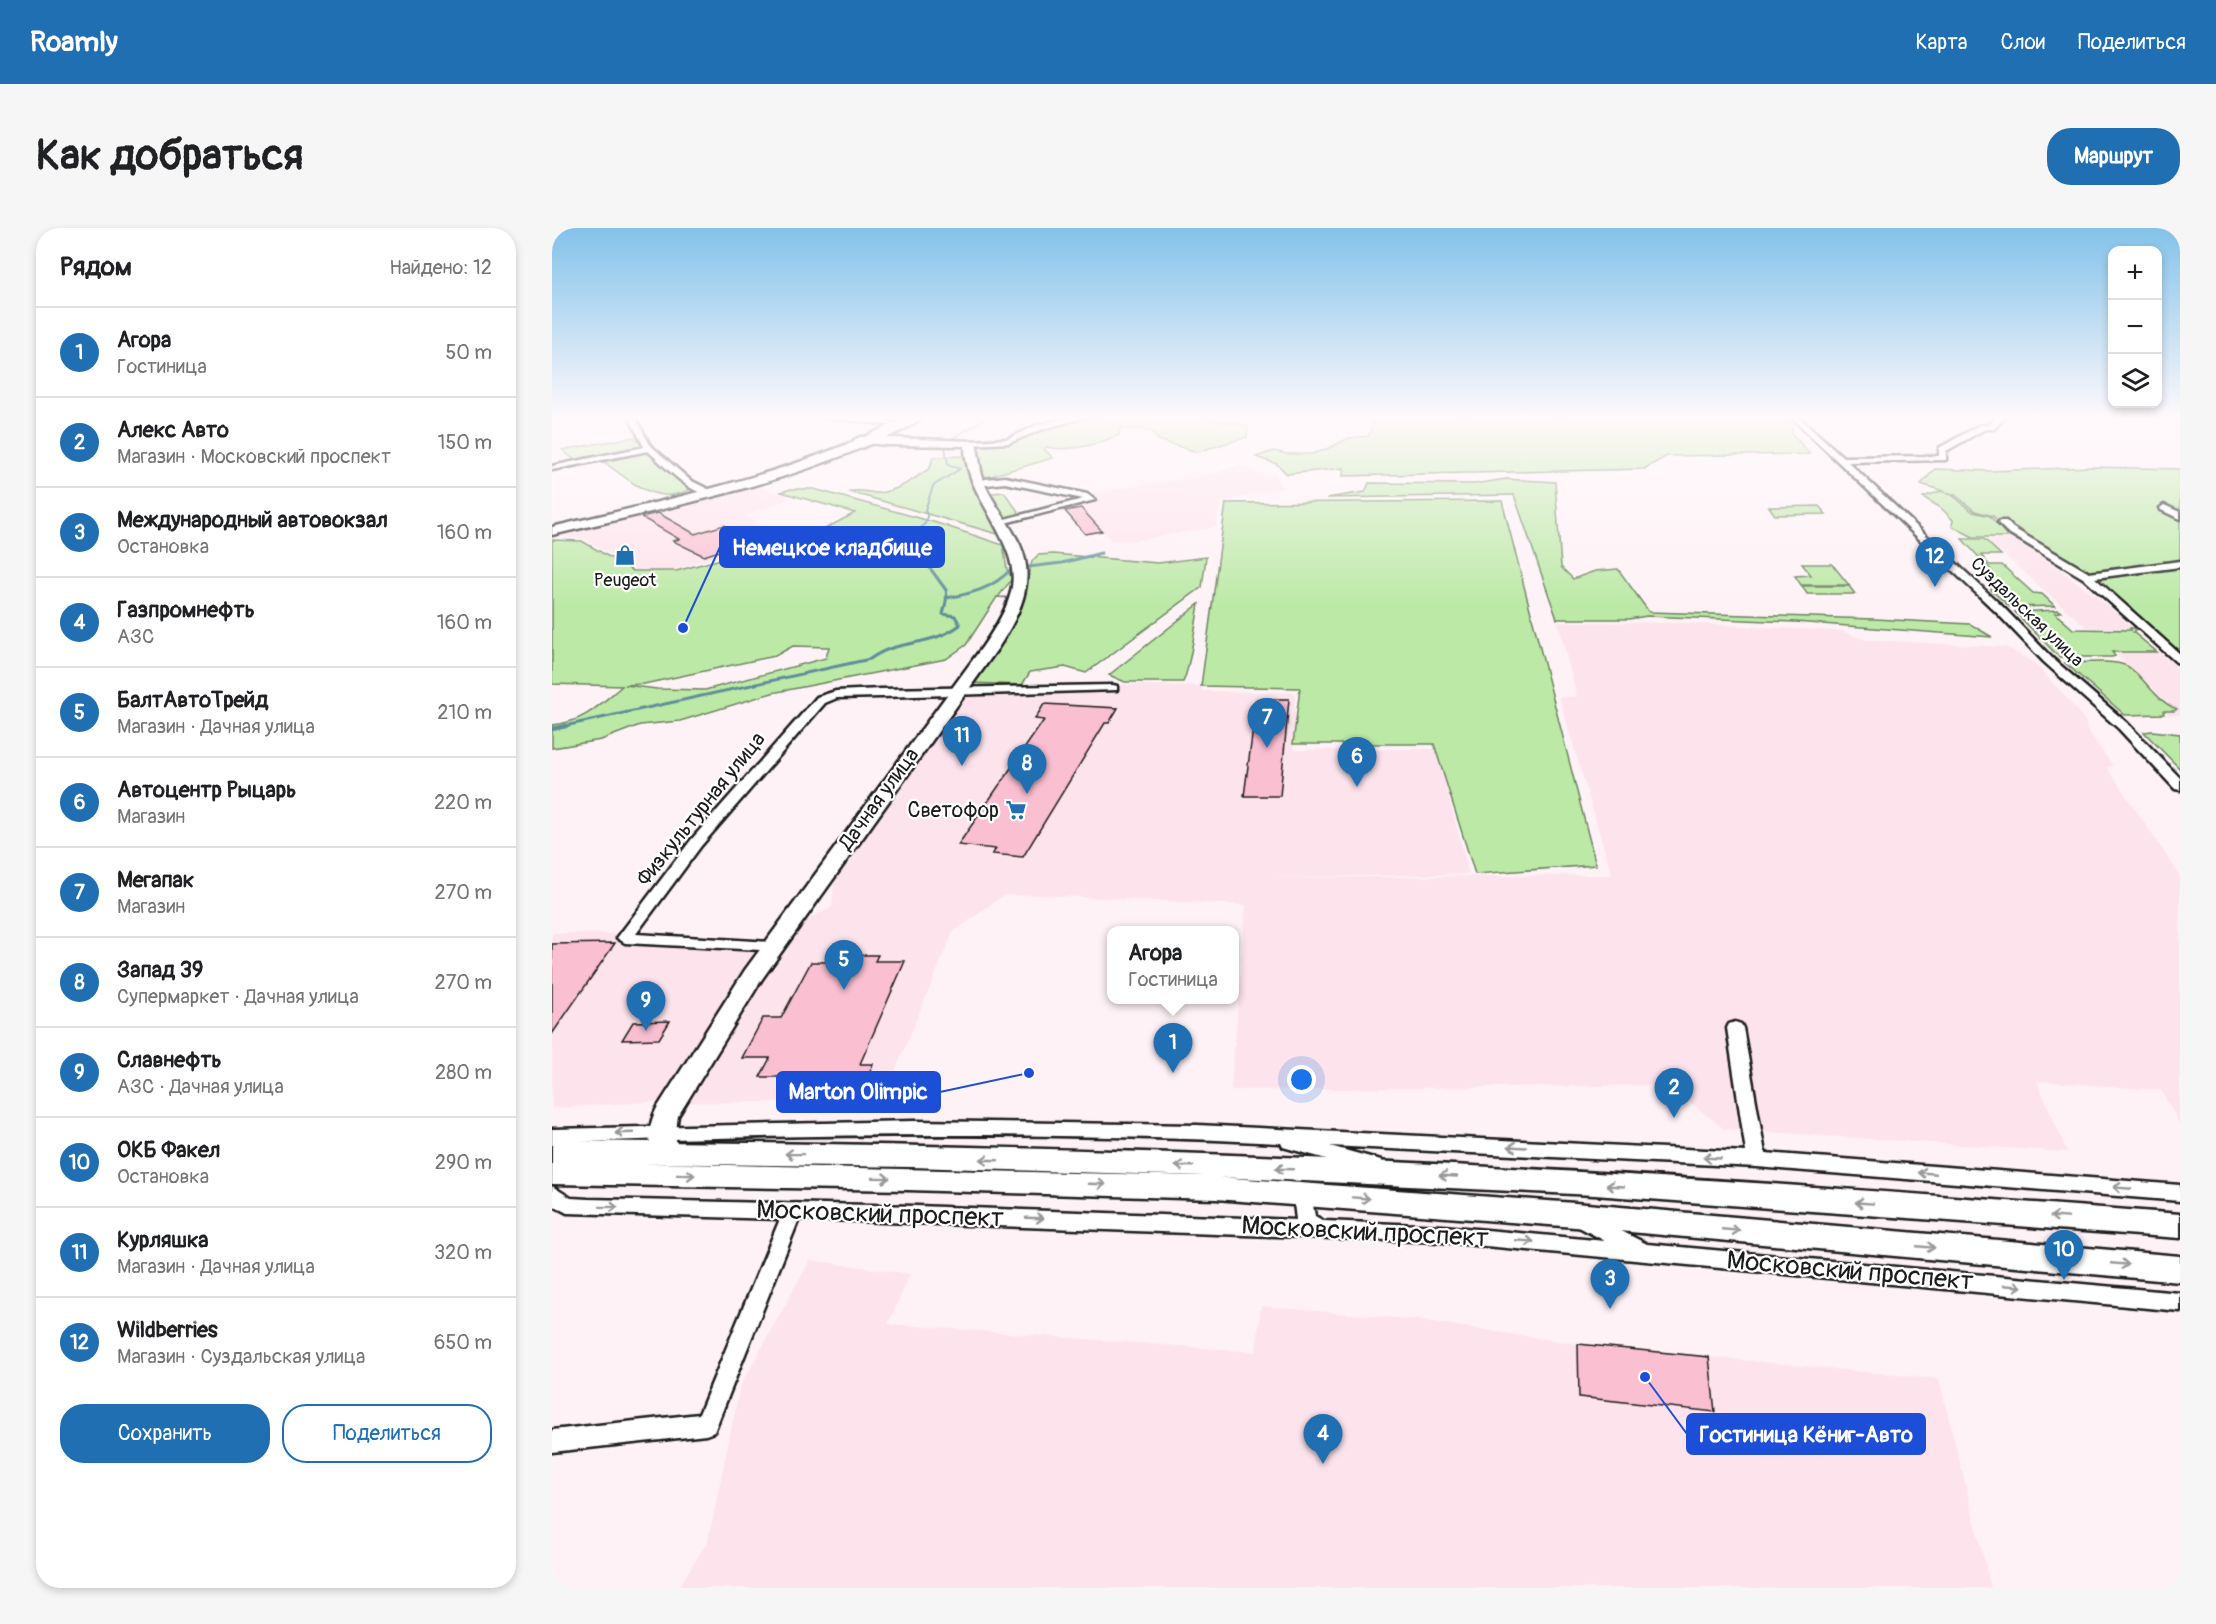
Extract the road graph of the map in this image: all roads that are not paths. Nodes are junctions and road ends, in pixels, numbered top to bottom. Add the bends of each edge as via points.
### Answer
1 (685, 480) edge
2 (748, 480) edge
3 (1001, 480) edge
4 (1007, 480) edge
5 (1862, 480) edge
6 (977, 483) joint
7 (706, 492) junction
8 (2164, 508) dead end
9 (2180, 516) edge
10 (1000, 523) junction
11 (2003, 523) dead end
12 (552, 529) edge
13 (2180, 564) edge
14 (2087, 576) junction
15 (2180, 660) edge
16 (1113, 688) dead end
17 (957, 692) junction
18 (2180, 786) edge
19 (773, 947) junction
20 (1735, 1028) dead end
21 (1262, 1135) junction
22 (552, 1136) edge
23 (662, 1142) junction
24 (552, 1152) edge
25 (1757, 1160) junction
26 (1326, 1170) junction
27 (552, 1173) edge
28 (1409, 1175) junction
29 (1673, 1189) junction
30 (2180, 1193) edge
31 (552, 1194) edge
32 (1303, 1194) junction
33 (793, 1211) junction
34 (1575, 1215) junction
35 (1673, 1224) junction
36 (2180, 1226) edge
37 (1320, 1228) junction
38 (1645, 1252) junction
39 (2180, 1269) edge
40 (2180, 1302) edge
41 (552, 1441) edge

1 - 7 street
2 - 7 main road
3 - 6 street
4 - 10 street via 1091,500
5 - 18 street, Суздальская улица via 2048,660 2123,726
6 - 10 street, Дачная улица
7 - 12 main road
8 - 9 street
10 - 17 street, Дачная улица via 1014,548 1020,592 981,661
11 - 14 street
13 - 14 street
14 - 15 street
16 - 17 street
17 - 19 street, Дачная улица
17 - 19 street, Физкультурная улица via 836,695 820,700 696,843 625,938
19 - 23 street, Дачная улица via 666,1115
20 - 25 street
21 - 23 street via 979,1129
25 -> 21 street
21 - 28 street
23 -> 22 street
23 - 24 main road
26 -> 23 main road via 942,1158
30 -> 25 street
26 - 28 main road
26 - 32 main road
27 -> 32 main road, Московский проспект via 908,1179
29 -> 28 main road
29 - 35 main road via 1686,1199 1689,1207 1687,1217
36 -> 29 main road
31 -> 33 street, Московский проспект via 567,1205 588,1207
32 -> 34 main road, Московский проспект
32 - 37 street via 1306,1220
33 -> 37 street, Московский проспект
33 - 41 street via 706,1424
34 - 35 main road, Московский проспект
34 - 38 street
35 -> 39 main road, Московский проспект
37 -> 38 street, Московский проспект via 1443,1234
38 -> 40 street, Московский проспект

